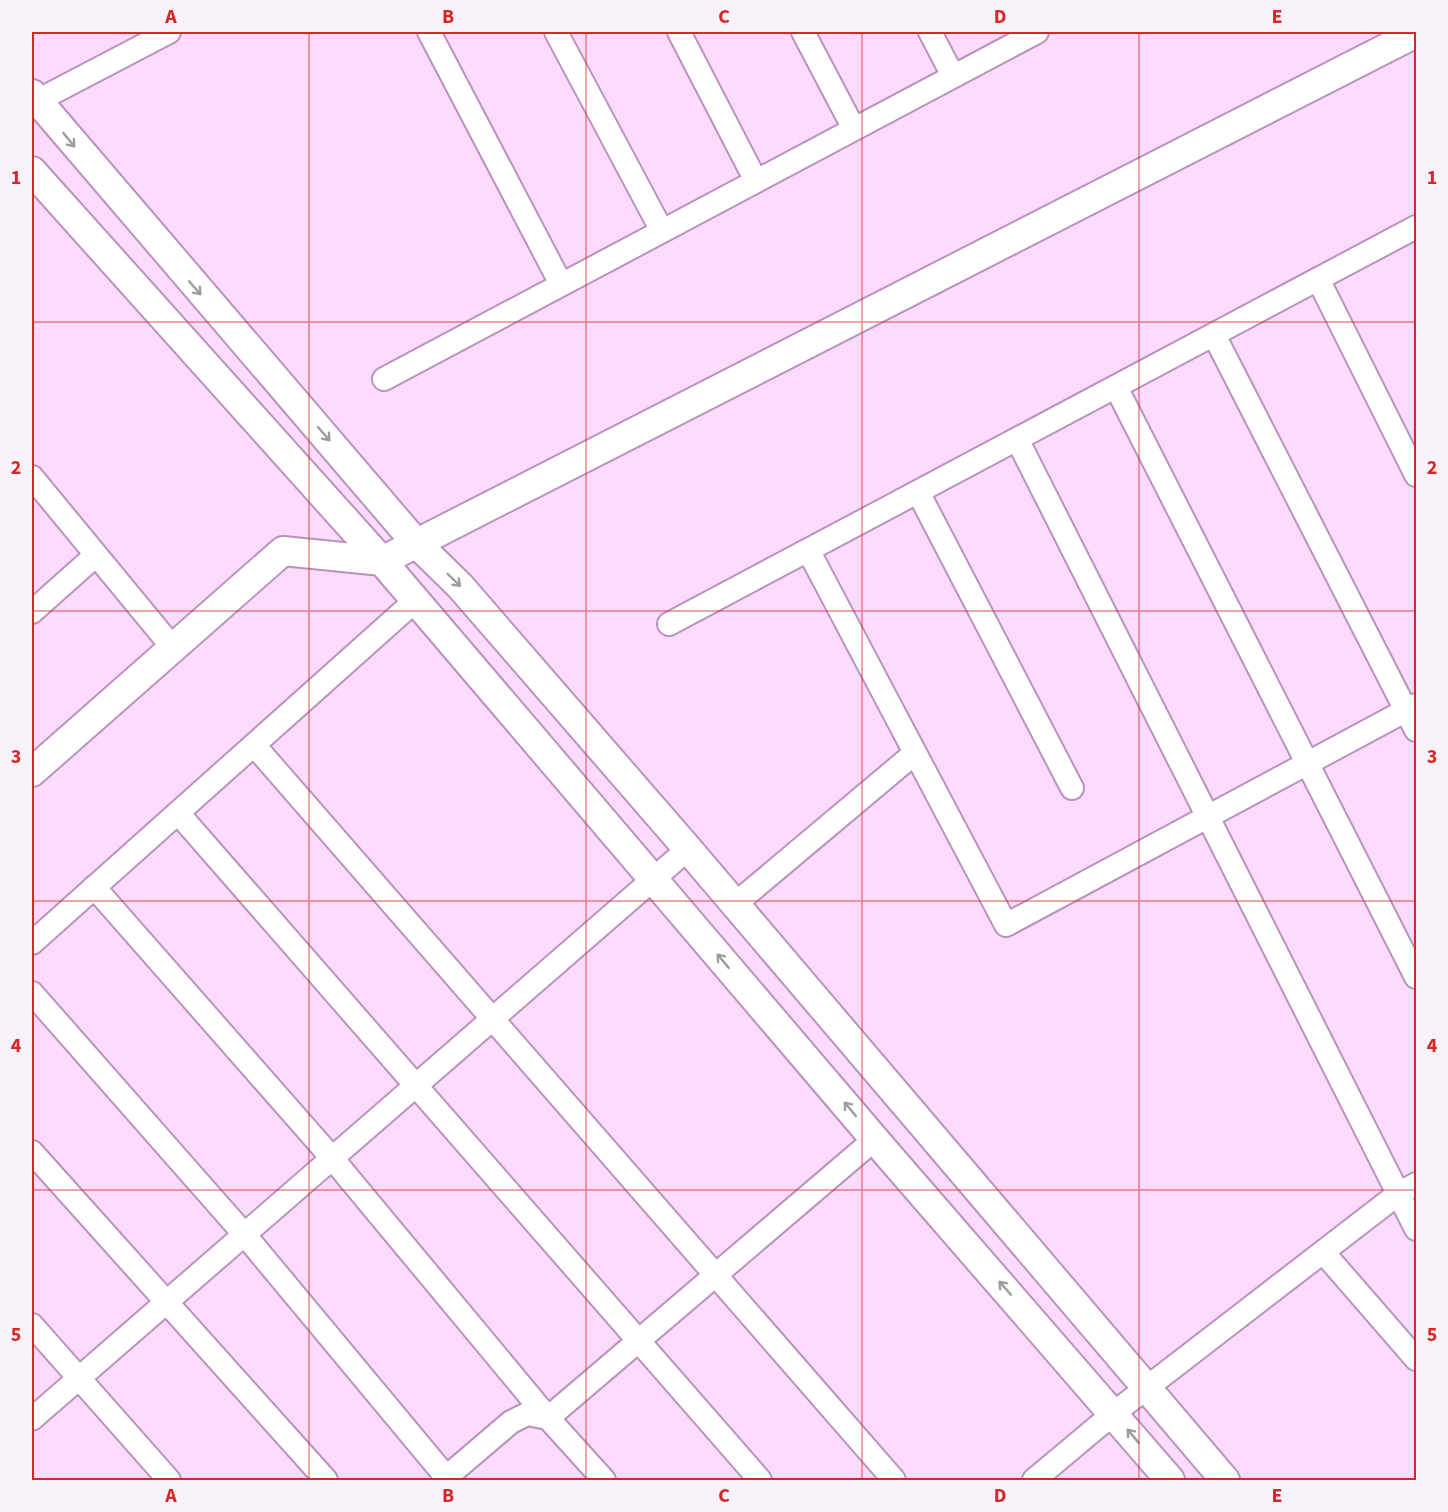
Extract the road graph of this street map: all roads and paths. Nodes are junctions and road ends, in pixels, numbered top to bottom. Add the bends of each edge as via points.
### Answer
1 (169, 32) edge
2 (429, 32) edge
3 (556, 32) edge
4 (679, 32) edge
5 (803, 32) edge
6 (930, 32) edge
7 (1037, 32) edge
8 (1416, 33) edge
9 (953, 76) junction
10 (34, 98) edge
11 (854, 129) junction
12 (32, 171) edge
13 (756, 181) junction
14 (1416, 227) edge
15 (662, 231) junction
16 (1318, 279) junction
17 (561, 284) junction
18 (1214, 335) junction
19 (384, 379) dead end
20 (1116, 387) junction
21 (1017, 439) junction
22 (1416, 475) edge
23 (32, 477) edge
24 (918, 492) junction
25 (416, 543) junction
26 (808, 550) junction
27 (96, 555) junction
28 (382, 561) junction
29 (416, 600) junction
30 (32, 612) edge
31 (669, 624) dead end
32 (173, 648) junction
33 (1413, 715) edge
34 (254, 745) junction
35 (915, 753) junction
36 (1308, 764) junction
37 (32, 772) edge
38 (1072, 788) dead end
39 (177, 813) junction
40 (1208, 817) junction
41 (688, 849) junction
42 (654, 879) junction
43 (94, 887) junction
44 (734, 905) junction
45 (32, 943) edge
46 (1416, 977) edge
47 (32, 993) edge
48 (493, 1019) junction
49 (416, 1086) junction
50 (875, 1139) junction
51 (32, 1152) edge
52 (332, 1158) junction
53 (1407, 1189) edge
54 (1416, 1229) edge
55 (244, 1234) junction
56 (1323, 1252) junction
57 (716, 1275) junction
58 (165, 1303) junction
59 (32, 1325) edge
60 (638, 1341) junction
61 (1416, 1359) edge
62 (78, 1379) junction
63 (1147, 1389) junction
64 (1114, 1413) junction
65 (548, 1418) junction
66 (32, 1419) edge
67 (445, 1479) edge
68 (169, 1480) edge
69 (326, 1480) edge
70 (604, 1480) edge
71 (760, 1480) edge
72 (894, 1480) edge
73 (1034, 1480) edge
74 (1170, 1480) edge
75 (1225, 1480) edge

1 - 10 street
2 - 17 street
3 - 15 street
4 - 13 street
5 - 11 street
6 - 9 street
7 - 9 street
8 - 25 street
9 - 11 street
10 -> 25 street
11 - 13 street
12 - 28 street
13 - 15 street
14 - 16 street
15 - 17 street
16 - 18 street
16 - 22 street
17 - 19 street
18 - 20 street
18 - 33 street
20 - 21 street
20 - 36 street
21 - 24 street
21 - 40 street
23 - 27 street
24 - 26 street
24 - 38 street
25 - 28 street
25 -> 41 street via 460,586
26 - 31 street
26 - 35 street
27 - 30 street
27 - 32 street
28 - 29 street
28 - 32 street via 283,551
29 - 34 street
29 - 42 street
32 - 37 street
33 - 36 street
34 - 39 street
34 - 48 street
35 - 40 street via 1006,925
35 - 44 street
36 - 40 street
36 - 46 street
39 - 43 street
39 - 49 street
40 - 53 street
41 - 42 street
41 - 44 street
42 - 48 street
50 -> 42 street
43 - 45 street
43 - 52 street
44 - 63 street
47 - 55 street
48 - 49 street
48 - 57 street
49 - 52 street
49 - 60 street
50 - 57 street
64 -> 50 street
51 - 58 street
52 - 55 street
52 - 65 street
53 - 54 street
53 - 56 street
55 - 58 street
55 - 67 street
56 - 61 street
56 - 63 street
57 - 60 street
57 - 72 street
58 - 62 street
58 - 69 street
59 - 62 street
60 - 65 street
60 - 71 street
62 - 66 street
62 - 68 street
63 - 64 street
63 - 75 street
64 - 73 street
74 -> 64 street
65 - 67 street via 527,1414 511,1422
65 - 70 street

